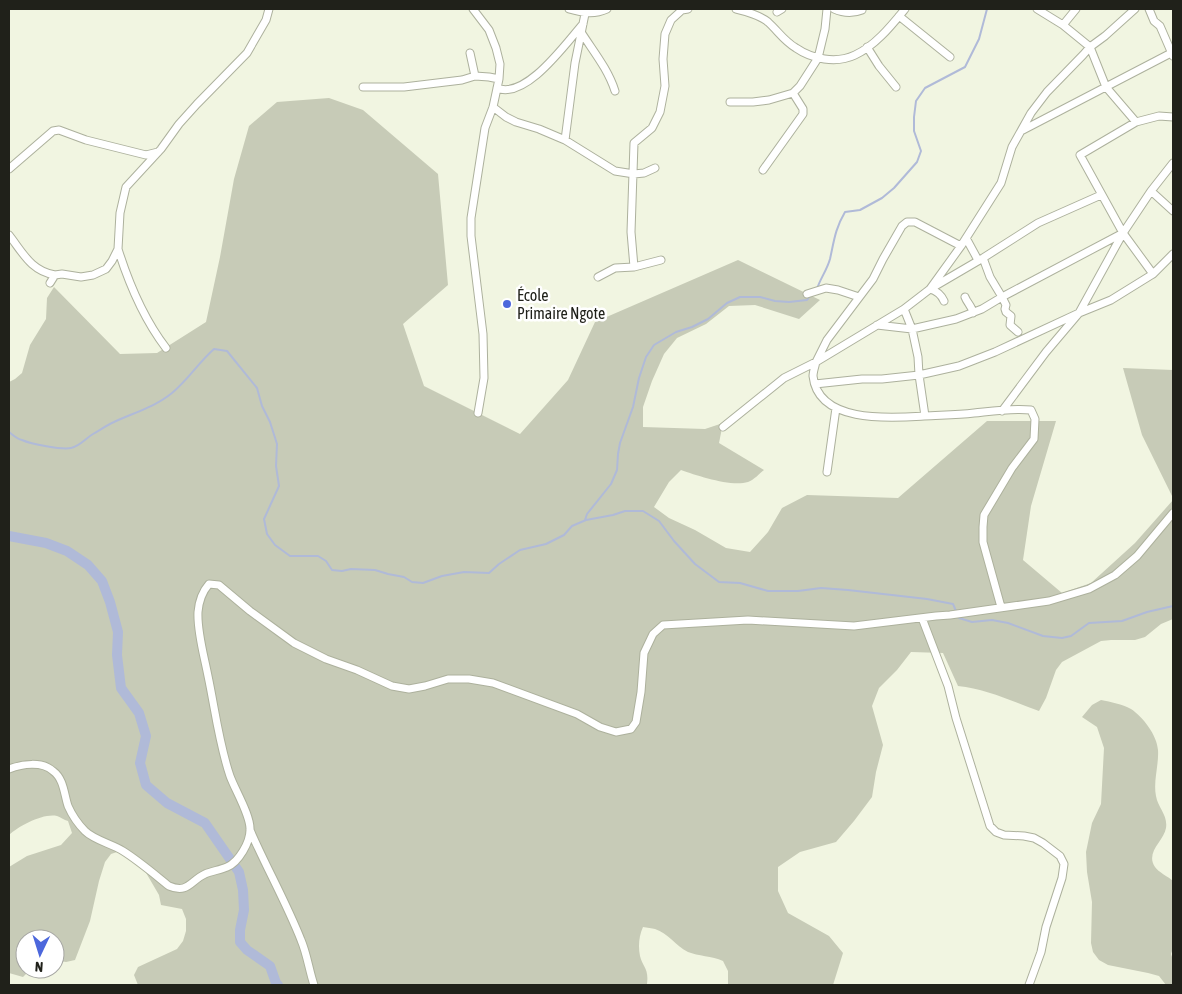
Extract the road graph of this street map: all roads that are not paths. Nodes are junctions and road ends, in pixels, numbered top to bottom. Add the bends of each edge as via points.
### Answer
1 (269, 9) edge
2 (472, 9) edge
3 (569, 9) edge
4 (608, 9) edge
5 (688, 9) edge
6 (737, 9) edge
7 (827, 9) edge
8 (834, 9) edge
9 (905, 9) edge
10 (1037, 9) edge
11 (1076, 9) edge
12 (1135, 9) edge
13 (1141, 9) edge
14 (1149, 9) edge
15 (862, 10) dead end
16 (586, 11) edge
17 (900, 16) junction
18 (1125, 18) junction
19 (583, 24) junction
20 (1064, 25) junction
21 (581, 32) junction
22 (867, 47) junction
23 (1090, 47) junction
24 (470, 53) dead end
25 (1173, 54) edge
26 (950, 57) dead end
27 (818, 58) junction
28 (475, 76) junction
29 (499, 79) junction
30 (896, 86) dead end
31 (1106, 86) junction
32 (363, 87) dead end
33 (497, 88) junction
34 (615, 91) dead end
35 (793, 93) junction
36 (730, 102) dead end
37 (493, 107) junction
38 (1173, 117) edge
39 (1136, 122) junction
40 (1021, 131) junction
41 (565, 140) junction
42 (158, 152) junction
43 (1173, 164) edge
44 (655, 168) dead end
45 (9, 169) edge
46 (763, 170) dead end
47 (634, 174) junction
48 (1151, 191) junction
49 (1101, 195) junction
50 (1173, 211) edge
51 (1123, 233) junction
52 (9, 235) edge
53 (966, 238) junction
54 (961, 246) junction
55 (118, 249) junction
56 (1173, 254) edge
57 (980, 259) junction
58 (661, 260) dead end
59 (634, 267) junction
60 (1153, 274) junction
61 (55, 275) junction
62 (598, 277) dead end
63 (50, 283) dead end
64 (930, 289) junction
65 (807, 294) dead end
66 (1002, 296) junction
67 (860, 297) junction
68 (965, 297) dead end
69 (944, 302) dead end
70 (904, 309) junction
71 (973, 313) junction
72 (1079, 313) junction
73 (876, 325) junction
74 (912, 329) junction
75 (1018, 332) dead end
76 (166, 348) dead end
77 (816, 362) junction
78 (919, 375) junction
79 (815, 384) junction
80 (836, 408) junction
81 (1002, 411) junction
82 (478, 413) dead end
83 (925, 416) junction
84 (723, 427) dead end
85 (827, 472) dead end
86 (1173, 513) edge
87 (1001, 607) junction
88 (922, 618) junction
89 (9, 769) edge
90 (250, 830) junction
91 (314, 985) edge
92 (1028, 985) edge

1 - 42 street via 247,53 179,124
2 - 29 street via 489,30 496,48
3 - 16 street
4 - 16 street via 596,13
5 - 47 street via 671,20 665,34 665,86 660,112 652,128 634,143
6 - 27 street via 767,21 797,49
7 - 27 street
8 - 15 street via 855,13
9 - 17 street
10 - 20 street
11 - 20 street
12 - 18 street
13 - 18 street
14 - 25 street
16 - 19 street
17 - 22 street
17 - 26 street
18 - 23 street
19 - 21 street
19 - 33 street via 535,77 512,89
20 - 23 street
21 - 34 street via 601,61
21 - 41 street
22 - 27 street via 842,59
22 - 30 street
23 - 31 street
23 - 40 street via 1047,92
24 - 28 street
25 - 31 street
27 - 35 street
28 - 29 street
28 - 32 street via 404,87
29 - 33 street
31 - 39 street
31 - 40 street
33 - 37 street
35 - 36 street via 769,100
35 - 46 street via 803,114
37 - 41 street via 516,122
37 - 82 street via 485,128 471,218 483,334 484,378
38 - 39 street via 1159,116
39 - 49 street via 1080,155
40 - 53 street via 1012,147 1001,184
41 - 47 street via 615,171
42 - 45 street via 146,155 59,130 53,131
42 - 55 street via 126,187 120,213
43 - 48 street
44 - 47 street
47 - 59 street via 631,232
48 - 50 street
48 - 51 street
49 - 51 street
49 - 57 street via 1038,223
51 - 60 street
51 - 66 street
51 - 72 street
52 - 61 street via 30,263
53 - 54 street
53 - 57 street
54 - 64 street
54 - 67 street via 915,222 907,222
55 - 61 street via 106,269 93,275
55 - 76 street via 138,303
56 - 60 street
57 - 64 street
57 - 66 street
58 - 59 street
59 - 62 street via 615,268
60 - 72 street via 1111,300
61 - 63 street
64 - 69 street via 936,291
64 - 70 street
65 - 67 street via 826,288
66 - 71 street
66 - 75 street via 1006,312 1011,316 1010,325
67 - 77 street via 827,340
68 - 71 street
70 - 73 street
70 - 74 street
71 - 74 street
72 - 78 street via 986,356
72 - 81 street
73 - 74 street
73 - 77 street
74 - 78 street
77 - 79 street
77 - 84 street via 784,378
78 - 79 street
78 - 83 street
79 - 80 street via 824,399
80 - 83 street via 858,416
80 - 85 street
81 - 83 street
81 - 87 street via 1031,410 1035,419 1034,439 984,515 983,542
86 - 87 street via 1137,556 1114,575 1089,589 1049,601
87 - 88 street
88 - 90 street via 854,626 748,620 663,625 653,634 644,653 636,722 631,729 616,732 493,683 448,679 409,689 392,686 294,643 219,585 209,584 200,601 201,636 219,734
88 - 92 street via 948,686 990,826 1004,835 1024,836 1043,842 1060,856 1064,864
89 - 90 street via 40,765 53,770 75,819 86,833 122,850 176,890 237,860 245,848
90 - 91 street via 302,942

